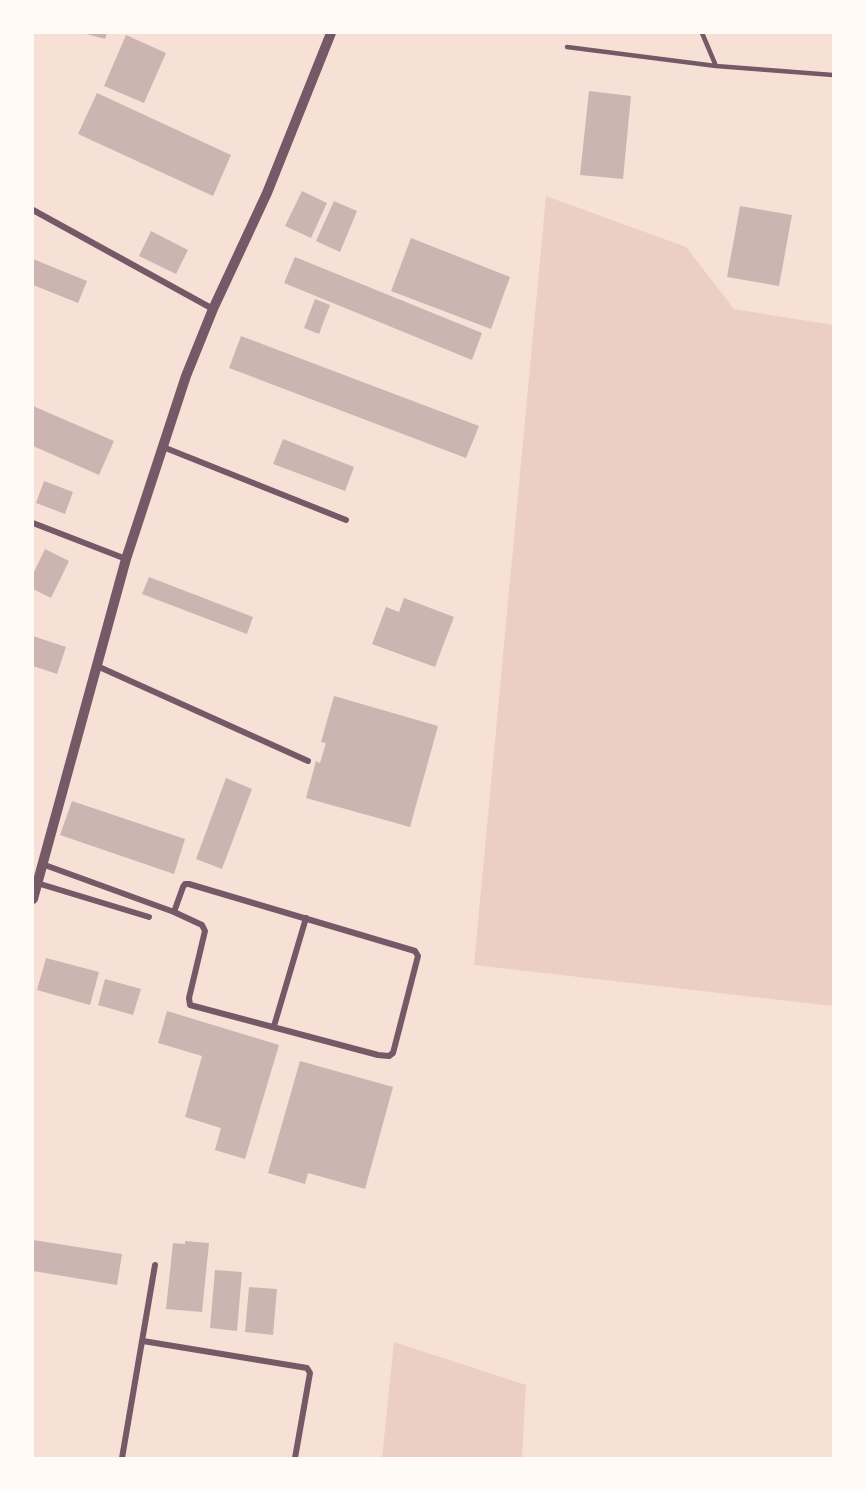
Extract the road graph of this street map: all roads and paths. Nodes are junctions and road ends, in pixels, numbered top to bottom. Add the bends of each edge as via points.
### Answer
1 (331, 33) edge
2 (702, 33) edge
3 (567, 47) dead end
4 (716, 66) junction
5 (833, 75) edge
6 (33, 210) edge
7 (213, 309) junction
8 (163, 447) junction
9 (346, 520) dead end
10 (33, 523) edge
11 (126, 559) junction
12 (97, 666) junction
13 (308, 761) dead end
14 (42, 864) junction
15 (36, 884) edge
16 (33, 899) edge
17 (174, 912) junction
18 (149, 917) dead end
19 (306, 918) junction
20 (274, 1026) junction
21 (155, 1265) dead end
22 (144, 1341) junction
23 (122, 1458) edge
24 (295, 1458) edge

1 - 7 street via 267,193
2 - 4 lane
3 - 4 lane
4 - 5 lane
6 - 7 street
7 - 8 street
8 - 9 street
8 - 11 street
10 - 11 street
11 - 12 street
12 - 13 street
12 - 14 street
14 - 15 street
14 - 17 street
15 - 16 street
15 - 18 street
17 - 19 street via 183,887 189,884
17 - 20 street via 204,929 190,1005
19 - 20 street
19 - 20 street via 417,953 395,1048 389,1056 378,1055
21 - 22 street
22 - 23 street
22 - 24 street via 307,1368 309,1377

